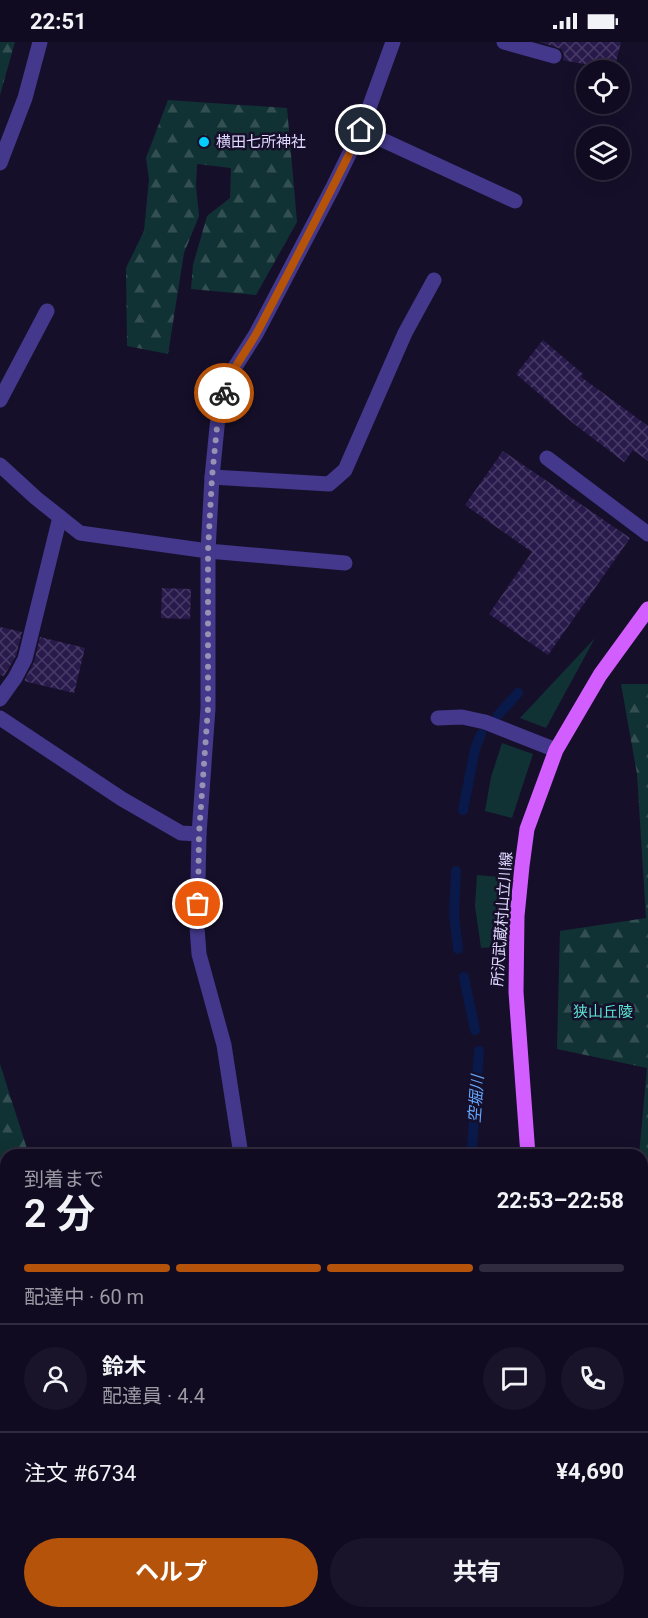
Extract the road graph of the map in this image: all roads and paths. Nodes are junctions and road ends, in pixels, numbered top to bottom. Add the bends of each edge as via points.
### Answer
1 (40, 42) edge
2 (393, 42) edge
3 (504, 42) edge
4 (554, 56) dead end
5 (361, 130) junction
6 (0, 163) edge
7 (515, 201) dead end
8 (434, 280) dead end
9 (47, 311) dead end
10 (0, 400) edge
11 (547, 458) dead end
12 (0, 465) edge
13 (212, 477) junction
14 (60, 517) junction
15 (648, 534) edge
16 (208, 551) junction
17 (345, 563) dead end
18 (648, 609) edge
19 (0, 699) edge
20 (0, 718) edge
21 (438, 718) dead end
22 (556, 750) junction
23 (199, 834) junction
24 (240, 1149) edge
25 (526, 1149) edge

1 - 6 street via 25,98
2 - 5 street
3 - 4 street
5 - 7 street
5 - 13 street via 256,334 228,378 218,417
8 - 13 street via 405,333 345,470 329,483
9 - 10 street
11 - 15 street
12 - 14 street
13 - 16 street
14 - 16 street via 80,533
14 - 19 street via 25,659
16 - 17 street
16 - 23 street via 208,708
18 - 22 main road, 所沢武蔵村山立川線 via 600,675
20 - 23 street via 122,799 181,833
21 - 22 street via 462,717 485,722
22 - 25 main road, 所沢武蔵村山立川線 via 527,830 517,916 516,992
23 - 24 street via 199,954 224,1045

